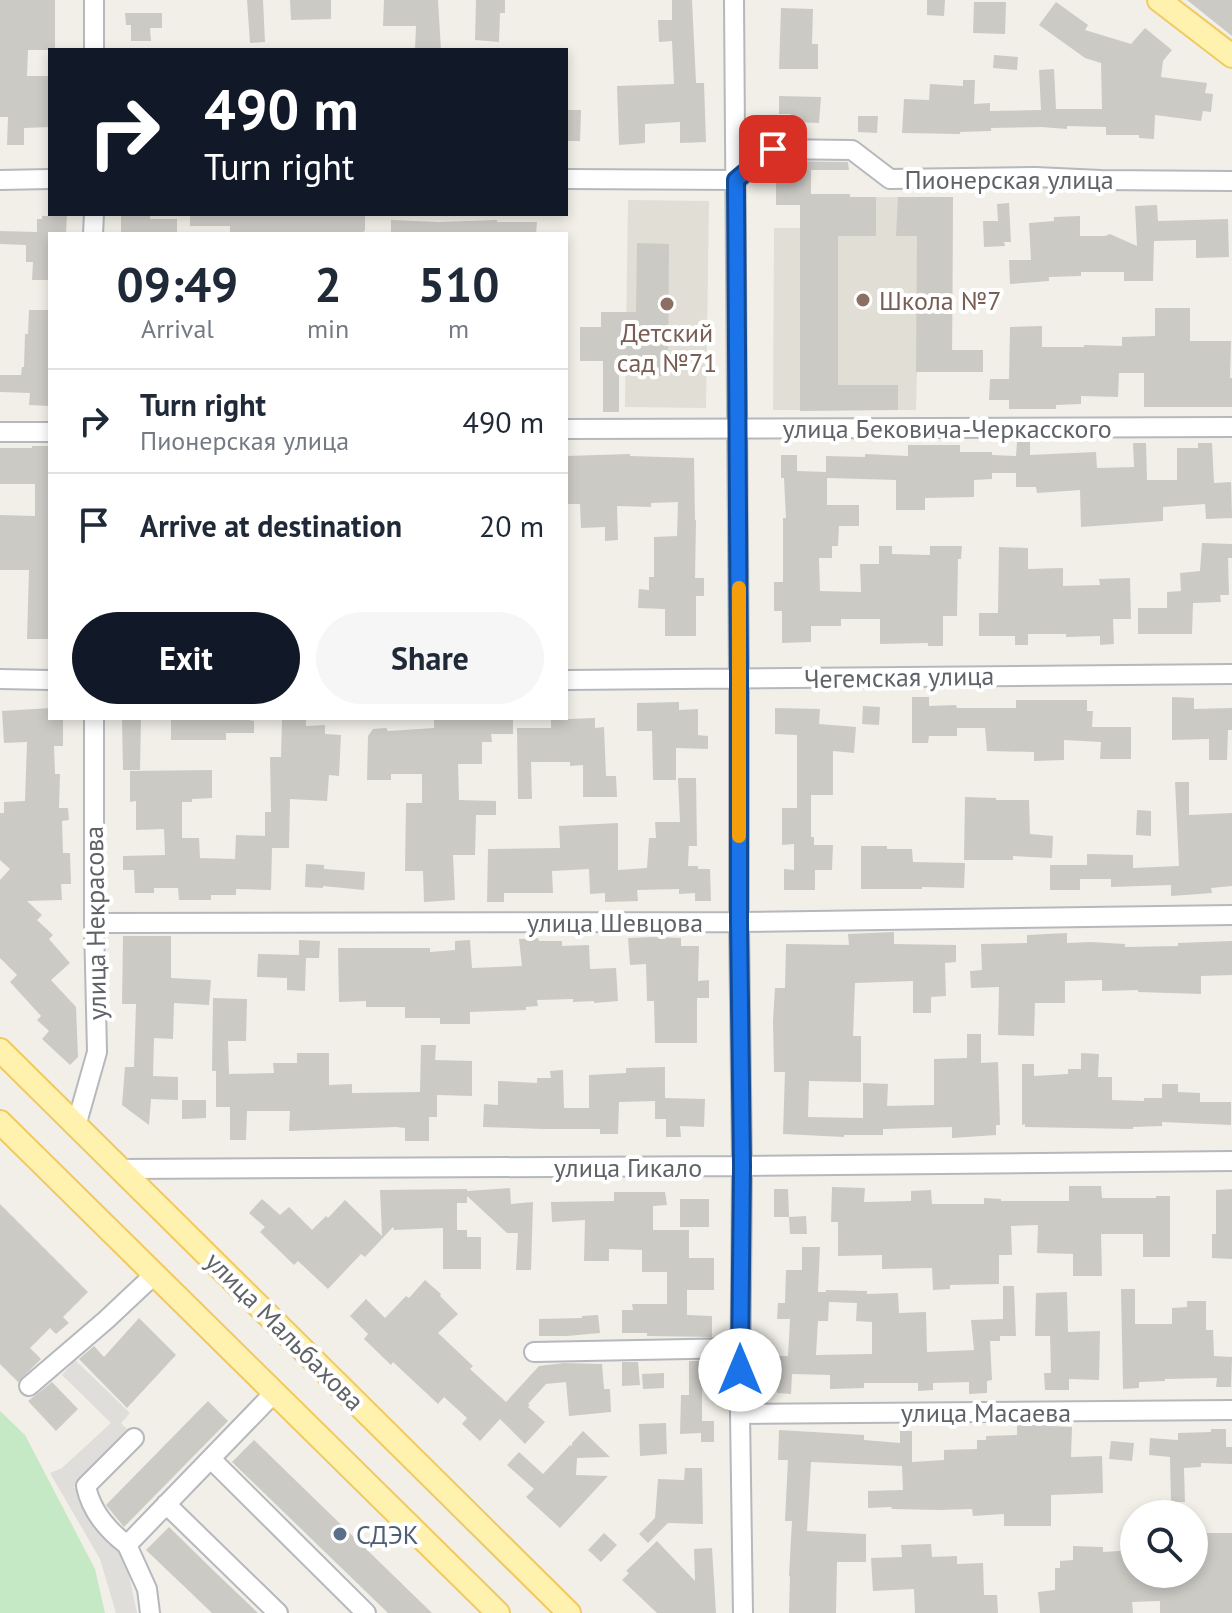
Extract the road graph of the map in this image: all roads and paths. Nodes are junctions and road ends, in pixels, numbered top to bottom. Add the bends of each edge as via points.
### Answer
1 (94, 0) edge
2 (734, 0) edge
3 (1159, 0) edge
4 (94, 48) edge
5 (1232, 56) edge
6 (48, 179) edge
7 (568, 179) edge
8 (0, 180) edge
9 (736, 180) junction
10 (1232, 181) edge
11 (1232, 427) edge
12 (568, 429) edge
13 (738, 429) junction
14 (0, 432) edge
15 (48, 432) edge
16 (1232, 674) edge
17 (0, 679) edge
18 (739, 679) junction
19 (48, 680) edge
20 (568, 680) edge
21 (94, 720) edge
22 (1232, 915) edge
23 (739, 922) junction
24 (94, 923) junction
25 (0, 1050) edge
26 (0, 1122) edge
27 (76, 1126) junction
28 (1232, 1161) edge
29 (742, 1166) junction
30 (120, 1169) junction
31 (155, 1274) junction
32 (740, 1348) junction
33 (534, 1352) dead end
34 (29, 1386) dead end
35 (275, 1392) junction
36 (1232, 1410) edge
37 (740, 1414) junction
38 (134, 1438) dead end
39 (211, 1459) junction
40 (166, 1504) junction
41 (127, 1545) junction
42 (150, 1613) edge
43 (278, 1613) edge
44 (366, 1613) edge
45 (498, 1613) edge
46 (569, 1613) edge
47 (743, 1613) edge

1 - 4 street
2 - 9 street
3 - 5 main road
6 - 8 street
7 - 9 street
9 - 10 street, Пионерская улица via 773,149 805,149 852,150 890,179
9 - 13 street
11 - 13 street, улица Бековича-Черкасского
12 - 13 street, улица Бековича-Черкасского
13 - 18 street
14 - 15 street
16 - 18 street, Чегемская улица
17 - 19 street
18 - 20 street, Чегемская улица
18 - 23 street
21 - 24 street, улица Некрасова
22 - 23 street, улица Шевцова
23 - 24 street, улица Шевцова
23 - 29 street
24 - 27 street, улица Некрасова via 97,1052
25 - 27 main road, улица Мальбахова
26 - 31 main road, улица Мальбахова
27 - 30 main road, улица Мальбахова
28 - 29 street, улица Гикало
29 - 30 street, улица Гикало
29 - 32 street
30 - 46 main road, улица Мальбахова
31 - 34 street
31 - 35 main road, улица Мальбахова
32 - 33 street
32 - 37 street
35 - 39 street
35 - 45 main road, улица Мальбахова
36 - 37 street, улица Масаева
37 - 47 street
38 - 41 street via 86,1486 89,1502 110,1532
39 - 40 street
39 - 44 street
40 - 41 street
40 - 43 street
41 - 42 street via 147,1589

